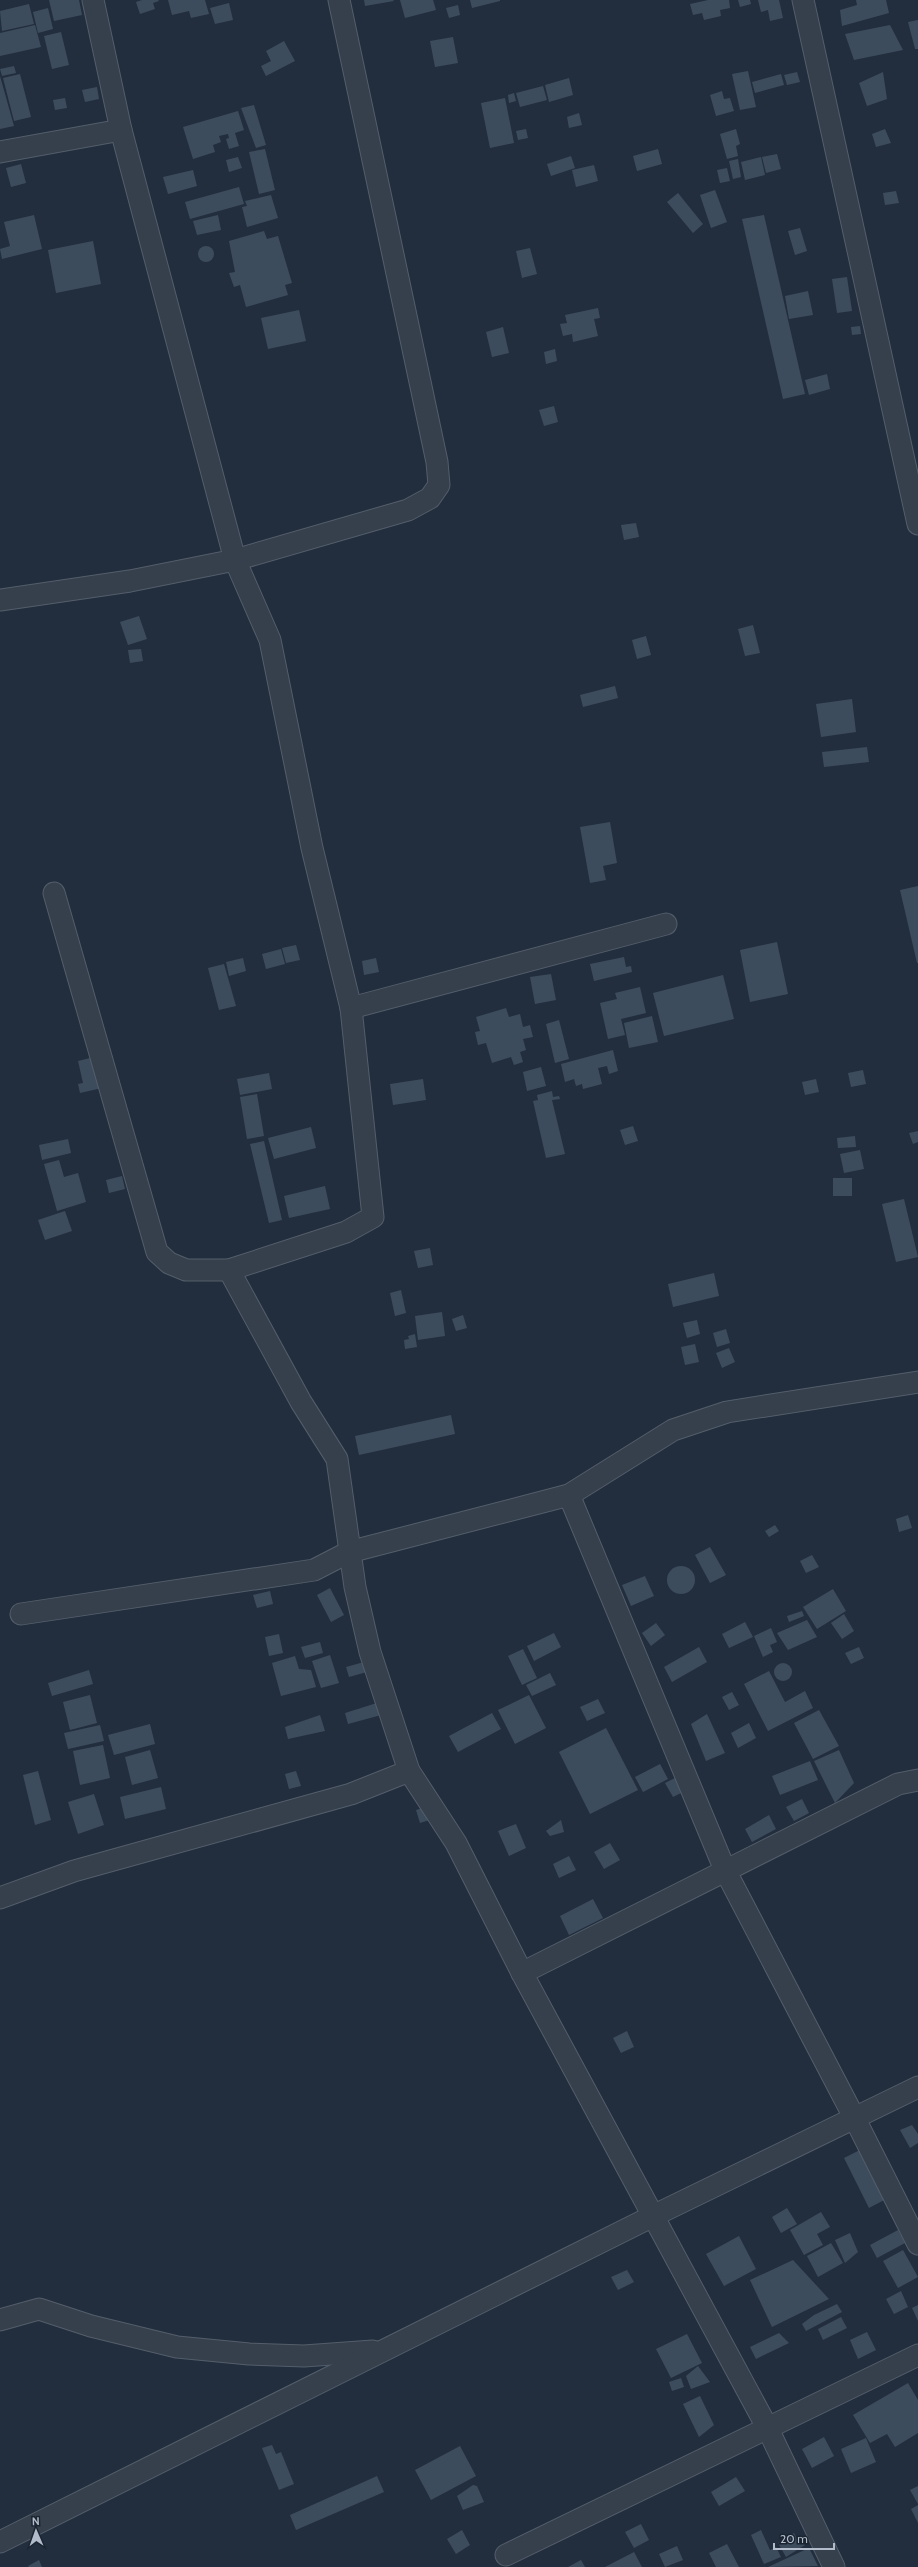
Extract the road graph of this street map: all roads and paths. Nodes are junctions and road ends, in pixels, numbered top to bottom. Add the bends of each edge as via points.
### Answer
1 (93, 0) edge
2 (339, 0) edge
3 (803, 0) edge
4 (122, 130) junction
5 (0, 152) edge
6 (918, 524) edge
7 (235, 560) junction
8 (0, 600) edge
9 (54, 893) dead end
10 (666, 924) dead end
11 (351, 1008) junction
12 (229, 1270) junction
13 (918, 1382) edge
14 (569, 1494) junction
15 (349, 1552) junction
16 (21, 1614) dead end
17 (409, 1771) junction
18 (918, 1780) edge
19 (725, 1870) junction
20 (0, 1898) edge
21 (522, 1973) junction
22 (918, 2087) edge
23 (855, 2119) junction
24 (653, 2216) junction
25 (918, 2244) edge
26 (0, 2320) edge
27 (384, 2350) junction
28 (918, 2355) edge
29 (767, 2427) junction
30 (0, 2542) edge
31 (506, 2556) dead end
32 (834, 2567) edge

1 - 4 street
2 - 7 street via 437,462 439,485 430,498 408,510
3 - 6 street
4 - 5 street
4 - 7 street
7 - 8 street via 130,581
7 - 11 street via 270,640 312,848
9 - 12 street via 157,1252 170,1263 186,1270
10 - 11 street
11 - 12 street via 373,1217 346,1232
12 - 15 street via 301,1402 336,1459
13 - 14 street via 727,1412 672,1430
14 - 15 street
14 - 19 street
15 - 16 street via 314,1570
15 - 17 street via 370,1652
17 - 20 street via 351,1794 74,1871
17 - 21 street via 456,1843
18 - 19 street via 898,1784
19 - 21 street
19 - 23 street
21 - 24 street
22 - 23 street
23 - 24 street
23 - 25 street
24 - 27 street
24 - 29 street
26 - 27 street via 39,2309 91,2326 177,2347 249,2354 304,2356
27 - 30 street
28 - 29 street
29 - 31 street
29 - 32 street

